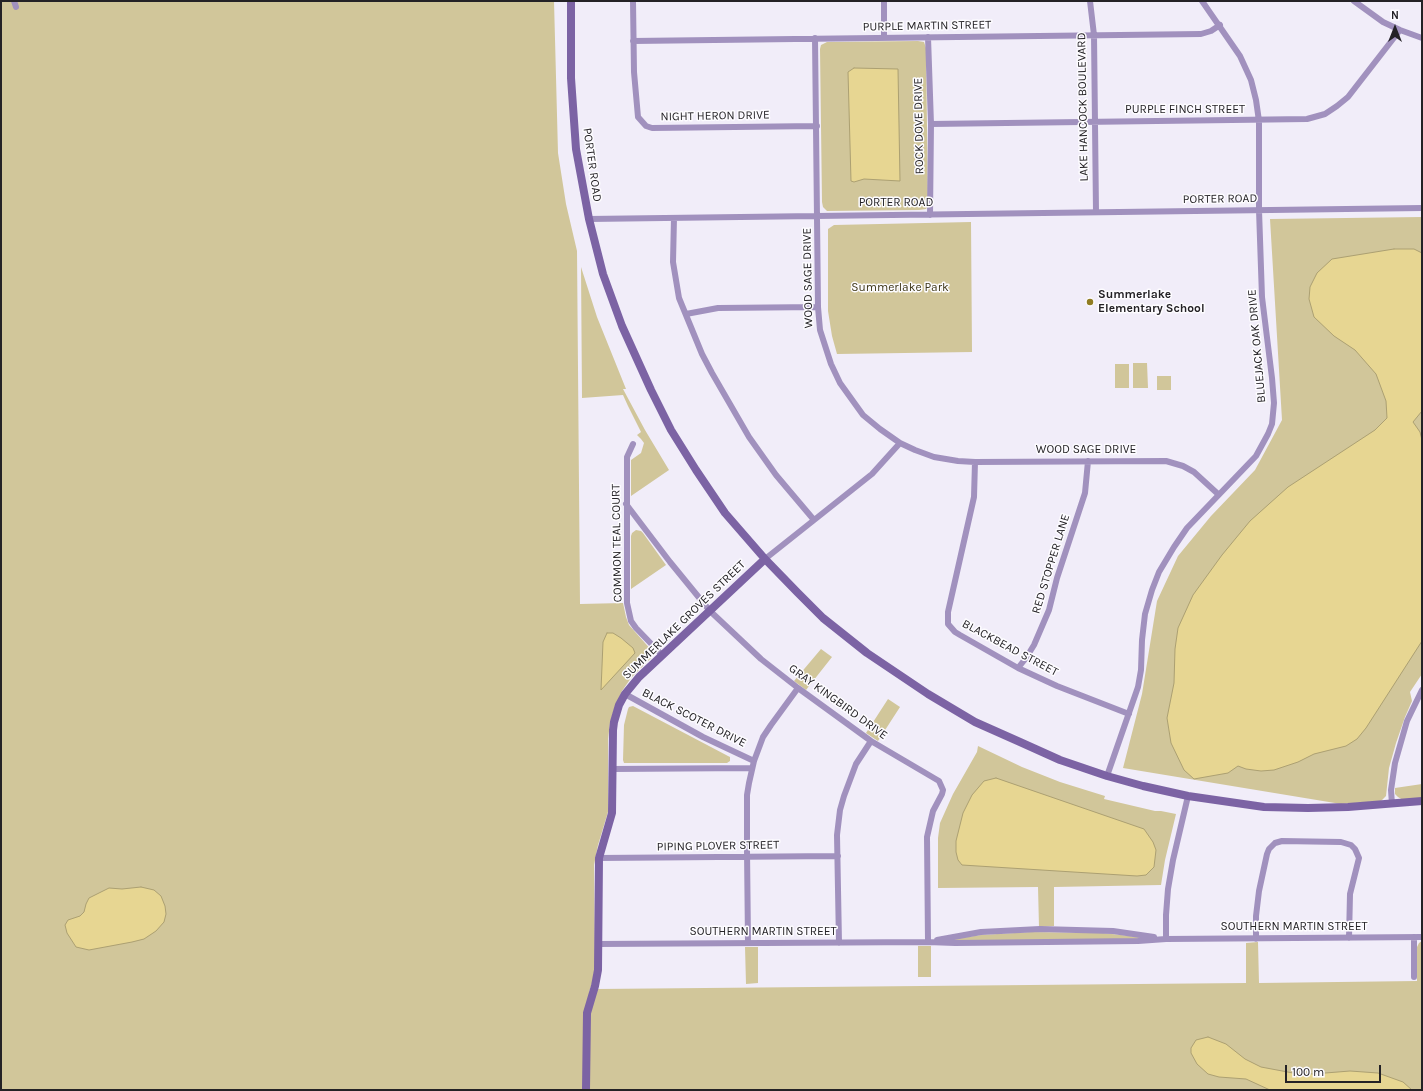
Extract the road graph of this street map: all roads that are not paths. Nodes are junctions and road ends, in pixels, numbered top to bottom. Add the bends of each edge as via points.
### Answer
1 (571, 1) edge
2 (633, 1) edge
3 (884, 1) edge
4 (1090, 1) edge
5 (1202, 1) edge
6 (1354, 1) edge
7 (1220, 26) junction
8 (1400, 30) junction
9 (1094, 35) junction
10 (928, 37) junction
11 (815, 38) junction
12 (884, 38) junction
13 (1422, 38) edge
14 (633, 41) junction
15 (1259, 121) junction
16 (1095, 122) junction
17 (931, 124) junction
18 (817, 126) junction
19 (1422, 208) edge
20 (1260, 210) junction
21 (1096, 212) junction
22 (818, 215) junction
23 (930, 215) junction
24 (674, 218) junction
25 (589, 219) junction
26 (818, 307) junction
27 (686, 314) junction
28 (900, 442) junction
29 (633, 444) dead end
30 (1088, 461) junction
31 (976, 462) junction
32 (1218, 494) junction
33 (626, 504) junction
34 (814, 520) junction
35 (765, 559) junction
36 (710, 611) junction
37 (662, 656) junction
38 (1018, 668) junction
39 (798, 688) junction
40 (1422, 690) edge
41 (625, 694) junction
42 (1415, 703) junction
43 (1422, 706) edge
44 (1129, 714) junction
45 (871, 741) junction
46 (753, 764) junction
47 (613, 769) junction
48 (1107, 776) junction
49 (1188, 796) junction
50 (1422, 801) edge
51 (1392, 804) junction
52 (747, 856) junction
53 (838, 856) junction
54 (599, 858) junction
55 (1414, 937) junction
56 (1422, 937) edge
57 (1348, 938) junction
58 (1166, 939) junction
59 (1256, 939) junction
60 (928, 942) junction
61 (748, 943) junction
62 (839, 943) junction
63 (598, 944) junction
64 (1414, 977) dead end
65 (586, 1090) edge

1 - 25 main road, PORTER ROAD via 571,78 576,150
2 - 14 street, NIGHT HERON DRIVE
3 - 12 street
4 - 9 street, LAKE HANCOCK BOULEVARD
5 - 7 street, BLUEJACK OAK DRIVE
6 - 8 street via 1382,22
7 - 9 street, PURPLE MARTIN STREET via 1201,34
7 - 15 street, BLUEJACK OAK DRIVE via 1240,56 1251,80
8 - 13 street
8 - 15 street, PURPLE FINCH STREET via 1348,97 1325,114 1307,120
9 - 10 street, PURPLE MARTIN STREET
9 - 16 street, LAKE HANCOCK BOULEVARD
10 - 12 street, PURPLE MARTIN STREET
10 - 17 street, ROCK DOVE DRIVE
11 - 12 street, PURPLE MARTIN STREET
11 - 14 street, PURPLE MARTIN STREET
11 - 18 street, WOOD SAGE DRIVE
14 - 18 street, NIGHT HERON DRIVE via 638,117 646,126
15 - 16 street, PURPLE FINCH STREET
15 - 20 street, BLUEJACK OAK DRIVE
16 - 17 street, PURPLE FINCH STREET
16 - 21 street, LAKE HANCOCK BOULEVARD
17 - 23 street, ROCK DOVE DRIVE
18 - 22 street, WOOD SAGE DRIVE
19 - 20 street, PORTER ROAD
20 - 21 street, PORTER ROAD
20 - 32 street, BLUEJACK OAK DRIVE via 1262,297 1274,403 1272,424 1256,456
21 - 23 street, PORTER ROAD
22 - 23 street, PORTER ROAD
22 - 24 street, PORTER ROAD
22 - 26 street, WOOD SAGE DRIVE
24 - 25 street, PORTER ROAD
24 - 27 street via 673,262 679,298
25 - 35 main road via 603,274 622,326 671,430 725,513
26 - 27 street via 718,308
26 - 28 street, WOOD SAGE DRIVE via 824,346 840,383 863,415
27 - 34 street via 712,374 749,437 776,475
28 - 31 street, WOOD SAGE DRIVE via 934,457
28 - 34 street, SUMMERLAKE GROVES STREET via 872,474
29 - 33 street, COMMON TEAL COURT via 627,457
30 - 31 street, WOOD SAGE DRIVE
30 - 32 street, WOOD SAGE DRIVE via 1166,461 1194,472
30 - 38 street, RED STOPPER LANE via 1084,493 1049,610 1034,645
31 - 38 street, BLACKBEAD STREET via 974,497 948,612 948,624 954,632
32 - 44 street, BLUEJACK OAK DRIVE via 1187,528 1159,572 1146,614 1141,670
33 - 36 street, GRAY KINGBIRD DRIVE
33 - 37 street, COMMON TEAL COURT via 629,614 636,628
34 - 35 street, SUMMERLAKE GROVES STREET
35 - 36 main road, SUMMERLAKE GROVES STREET
35 - 48 main road via 823,618 868,654 928,694 975,722 1060,760
36 - 37 main road, SUMMERLAKE GROVES STREET
36 - 39 street, GRAY KINGBIRD DRIVE via 761,659
37 - 41 main road, SUMMERLAKE GROVES STREET
38 - 44 street, BLACKBEAD STREET
39 - 45 street, GRAY KINGBIRD DRIVE
39 - 46 street via 771,725
40 - 42 street
41 - 46 street, BLACK SCOTER DRIVE
41 - 47 main road, SUMMERLAKE GROVES STREET via 614,722
42 - 43 street
42 - 51 street via 1407,720 1395,763 1391,790
44 - 48 street, BLUEJACK OAK DRIVE
45 - 53 street via 856,764 844,796 838,822
45 - 60 street, GRAY KINGBIRD DRIVE via 935,778 943,790 933,811 928,836
46 - 47 street
46 - 52 street via 747,795
47 - 54 main road, SUMMERLAKE GROVES STREET via 612,813
48 - 49 main road
49 - 51 main road via 1264,807 1308,808
49 - 58 street via 1168,888
50 - 51 main road
52 - 53 street, PIPING PLOVER STREET
52 - 54 street, PIPING PLOVER STREET
52 - 61 street
53 - 62 street
54 - 63 main road, SUMMERLAKE GROVES STREET
55 - 56 street, SOUTHERN MARTIN STREET
55 - 57 street, SOUTHERN MARTIN STREET
55 - 64 street
57 - 59 street, SOUTHERN MARTIN STREET
57 - 59 street via 1350,894 1359,858 1355,849 1341,842 1282,841 1269,849 1267,854 1259,891
58 - 59 street, SOUTHERN MARTIN STREET
58 - 60 street, SOUTHERN MARTIN STREET via 1114,942
58 - 60 street, SOUTHERN MARTIN STREET via 1113,931 1040,929 981,932
60 - 62 street, SOUTHERN MARTIN STREET
61 - 62 street, SOUTHERN MARTIN STREET
61 - 63 street, SOUTHERN MARTIN STREET
63 - 65 main road, SUMMERLAKE GROVES STREET via 598,970 586,1018

